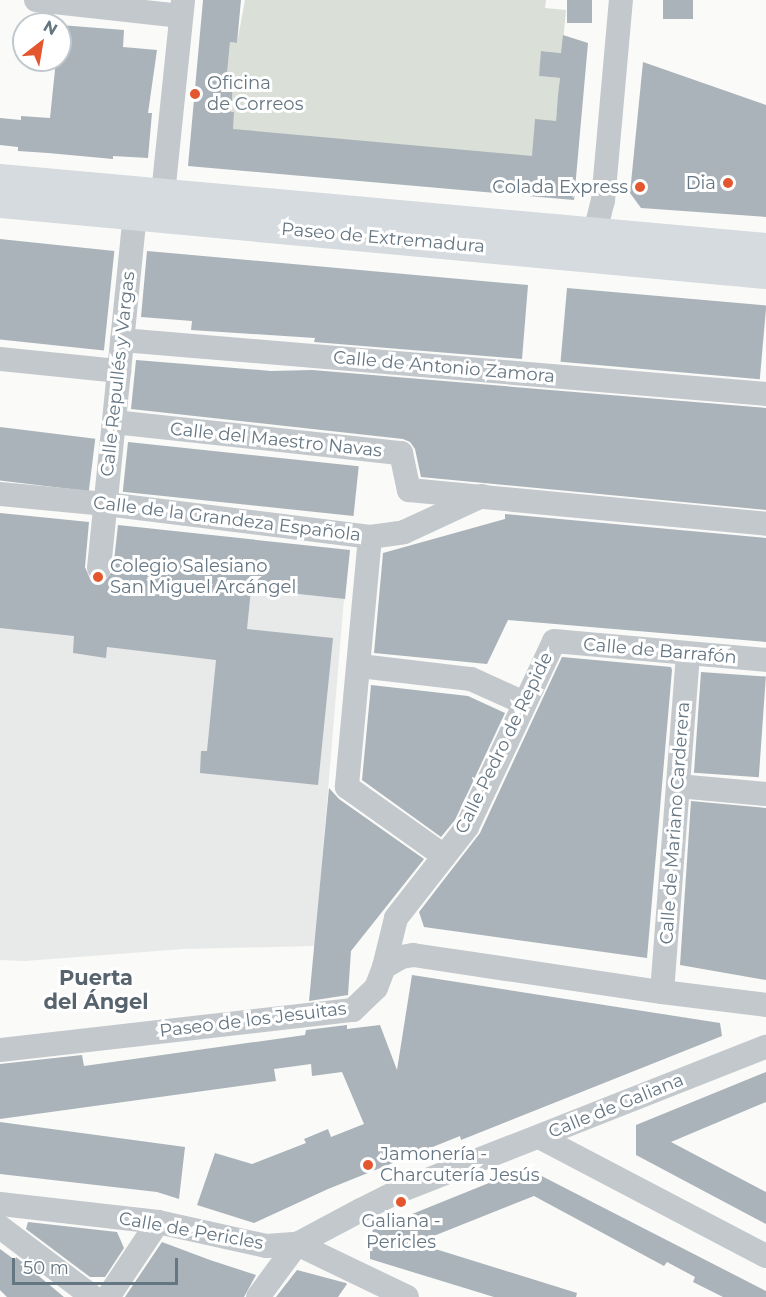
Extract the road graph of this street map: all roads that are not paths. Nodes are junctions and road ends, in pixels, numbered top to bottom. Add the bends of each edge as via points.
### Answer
1 (36, 0) edge
2 (621, 0) edge
3 (182, 8) edge
4 (0, 179) edge
5 (163, 194) junction
6 (0, 203) edge
7 (135, 216) junction
8 (595, 232) junction
9 (766, 248) edge
10 (572, 255) junction
11 (766, 274) edge
12 (122, 340) junction
13 (0, 359) edge
14 (119, 371) junction
15 (766, 394) edge
16 (114, 422) junction
17 (0, 494) edge
18 (482, 496) junction
19 (106, 504) junction
20 (766, 524) edge
21 (370, 537) junction
22 (99, 568) dead end
23 (554, 641) joint
24 (688, 654) junction
25 (766, 660) edge
26 (360, 666) junction
27 (524, 703) junction
28 (678, 786) junction
29 (766, 794) edge
30 (444, 856) junction
31 (384, 967) junction
32 (662, 992) junction
33 (766, 1005) edge
34 (766, 1047) edge
35 (0, 1050) edge
36 (538, 1137) junction
37 (0, 1204) edge
38 (158, 1222) junction
39 (0, 1227) edge
40 (297, 1244) junction
41 (766, 1256) edge
42 (93, 1297) edge
43 (108, 1297) edge
44 (258, 1297) edge
45 (407, 1297) edge

1 - 3 street
2 - 8 street via 603,201
3 - 5 street
4 - 5 main road, Paseo de Extremadura
5 - 7 street
5 - 8 main road, Paseo de Extremadura
6 - 7 main road, Paseo de Extremadura
7 - 10 main road, Paseo de Extremadura
7 - 12 street, Calle Repullés y Vargas
8 - 9 main road, Paseo de Extremadura
8 - 10 street
10 - 11 main road, Paseo de Extremadura
12 - 14 street, Calle Repullés y Vargas
12 - 15 street, Calle de Antonio Zamora
13 - 14 street
14 - 16 street, Calle Repullés y Vargas
16 - 18 street, Calle del Maestro Navas via 401,453 409,490
16 - 19 street, Calle Repullés y Vargas
17 - 19 street, Calle de la Grandeza Española
18 - 20 street
18 - 21 street, Calle de la Grandeza Española via 404,532
19 - 21 street, Calle de la Grandeza Española
19 - 22 street, Calle Repullés y Vargas
21 - 26 street
23 - 24 street, Calle de Barrafón
23 - 27 street, Calle Pedro de Repide
24 - 25 street, Calle de Barrafón
24 - 28 street, Calle de Mariano Carderera
26 - 27 street via 471,679
26 - 30 street via 347,787
27 - 30 street, Calle Pedro de Repide via 466,827
28 - 29 street
28 - 32 street, Calle de Mariano Carderera
30 - 31 street, Calle Pedro de Repide via 396,918
31 - 32 street via 413,955
31 - 35 street, Paseo de los Jesuitas via 376,987 353,1010
32 - 33 street
34 - 36 street, Calle de Galiana
36 - 40 street, Calle de Galiana via 397,1192
36 - 41 street
37 - 38 street, Calle de Pericles
38 - 40 street, Calle de Pericles via 266,1246
38 - 43 street
39 - 42 street
40 - 44 street, Calle de Galiana
40 - 45 street, Calle de Pericles

